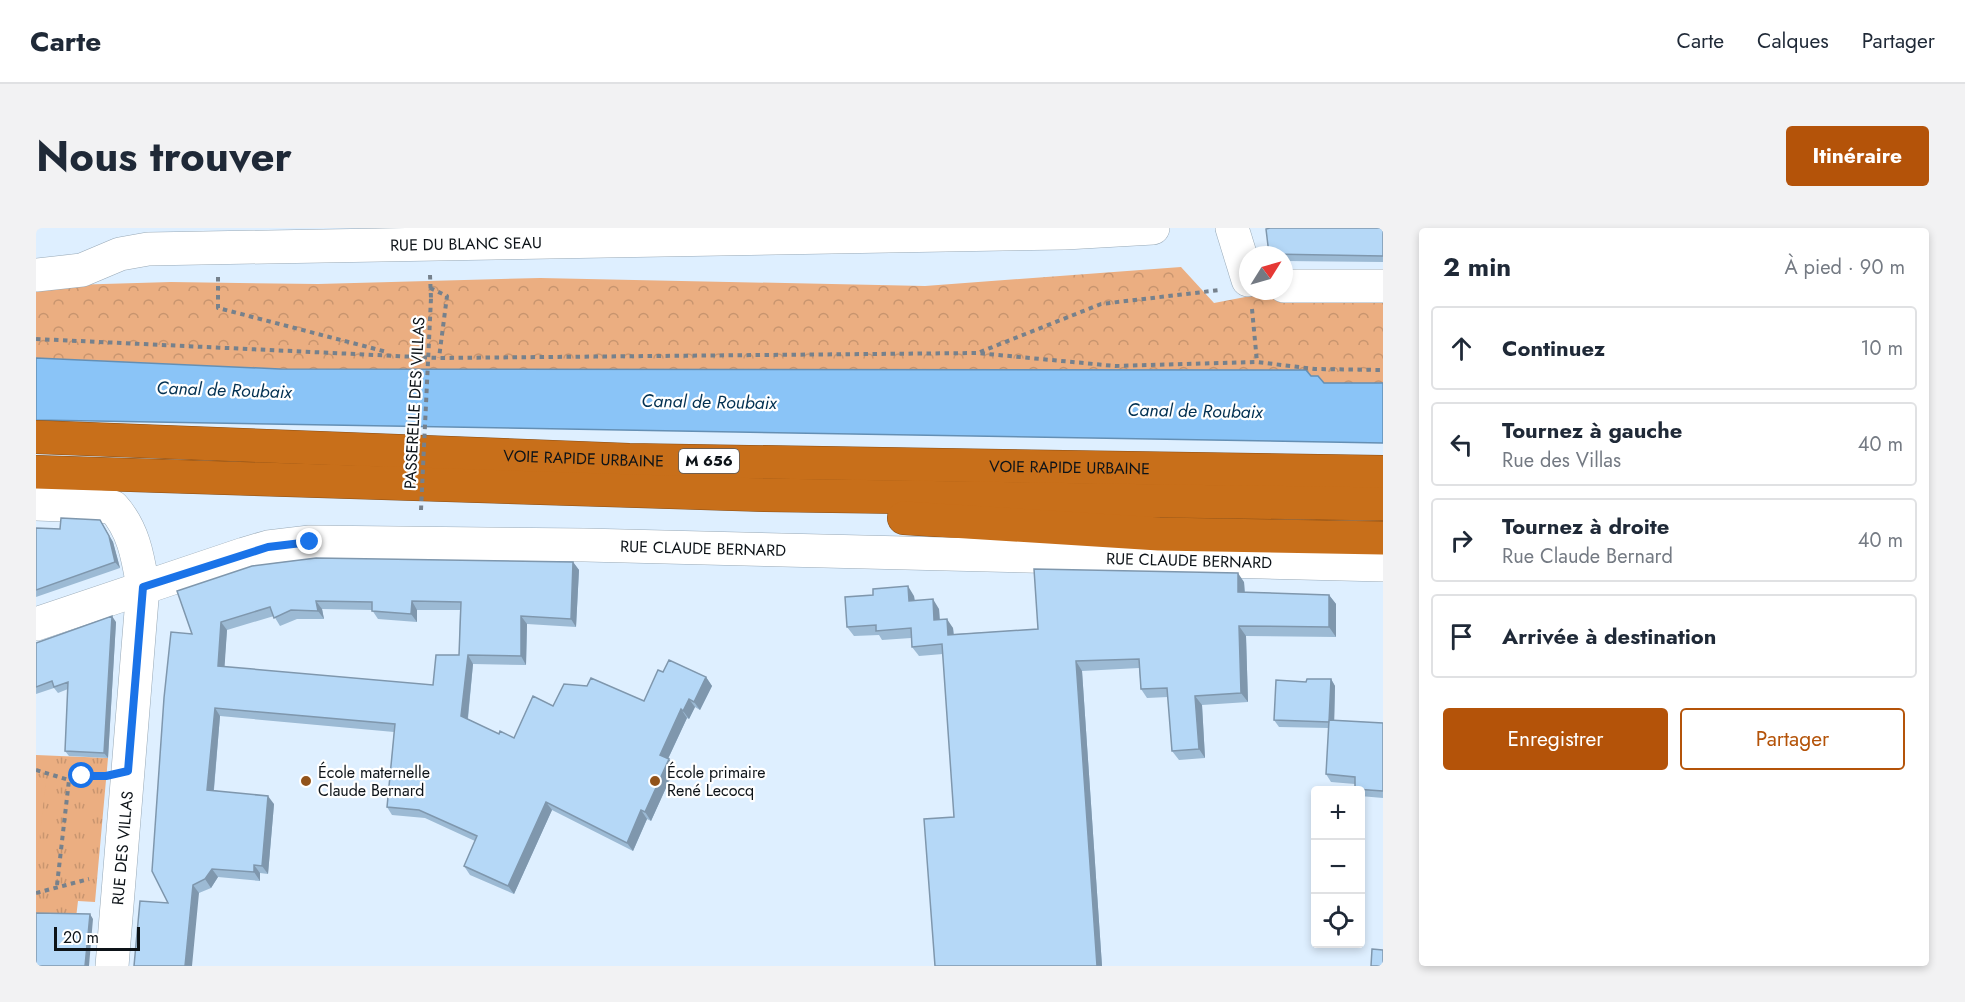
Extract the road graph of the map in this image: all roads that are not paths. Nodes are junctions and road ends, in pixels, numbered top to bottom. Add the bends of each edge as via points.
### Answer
1 (1153, 228) edge
2 (1232, 228) edge
3 (957, 231) edge
4 (712, 234) edge
5 (1239, 272) edge
6 (36, 275) edge
7 (1293, 286) edge
8 (1383, 286) edge
9 (36, 437) edge
10 (36, 472) edge
11 (1383, 472) edge
12 (516, 488) junction
13 (36, 504) edge
14 (1383, 504) edge
15 (1383, 538) edge
16 (1383, 565) edge
17 (143, 587) junction
18 (36, 624) edge
19 (112, 966) edge

1 - 3 street, RUE DU BLANC SEAU via 1065,233
2 - 5 street
3 - 4 street, RUE DU BLANC SEAU
4 - 6 street, RUE DU BLANC SEAU via 132,250 82,270
7 - 8 street
9 - 11 highway, VOIE RAPIDE URBAINE / M 656 via 618,459
10 - 12 highway, VOIE RAPIDE URBAINE / M 656
12 - 14 highway, VOIE RAPIDE URBAINE / M 656
12 - 15 highway via 846,515 1159,534
13 - 17 street, RUE DES VILLAS via 113,507 123,518 135,545
16 - 17 street, RUE CLAUDE BERNARD via 310,542 268,547
17 - 18 street, RUE CLAUDE BERNARD
17 - 19 street, RUE DES VILLAS

